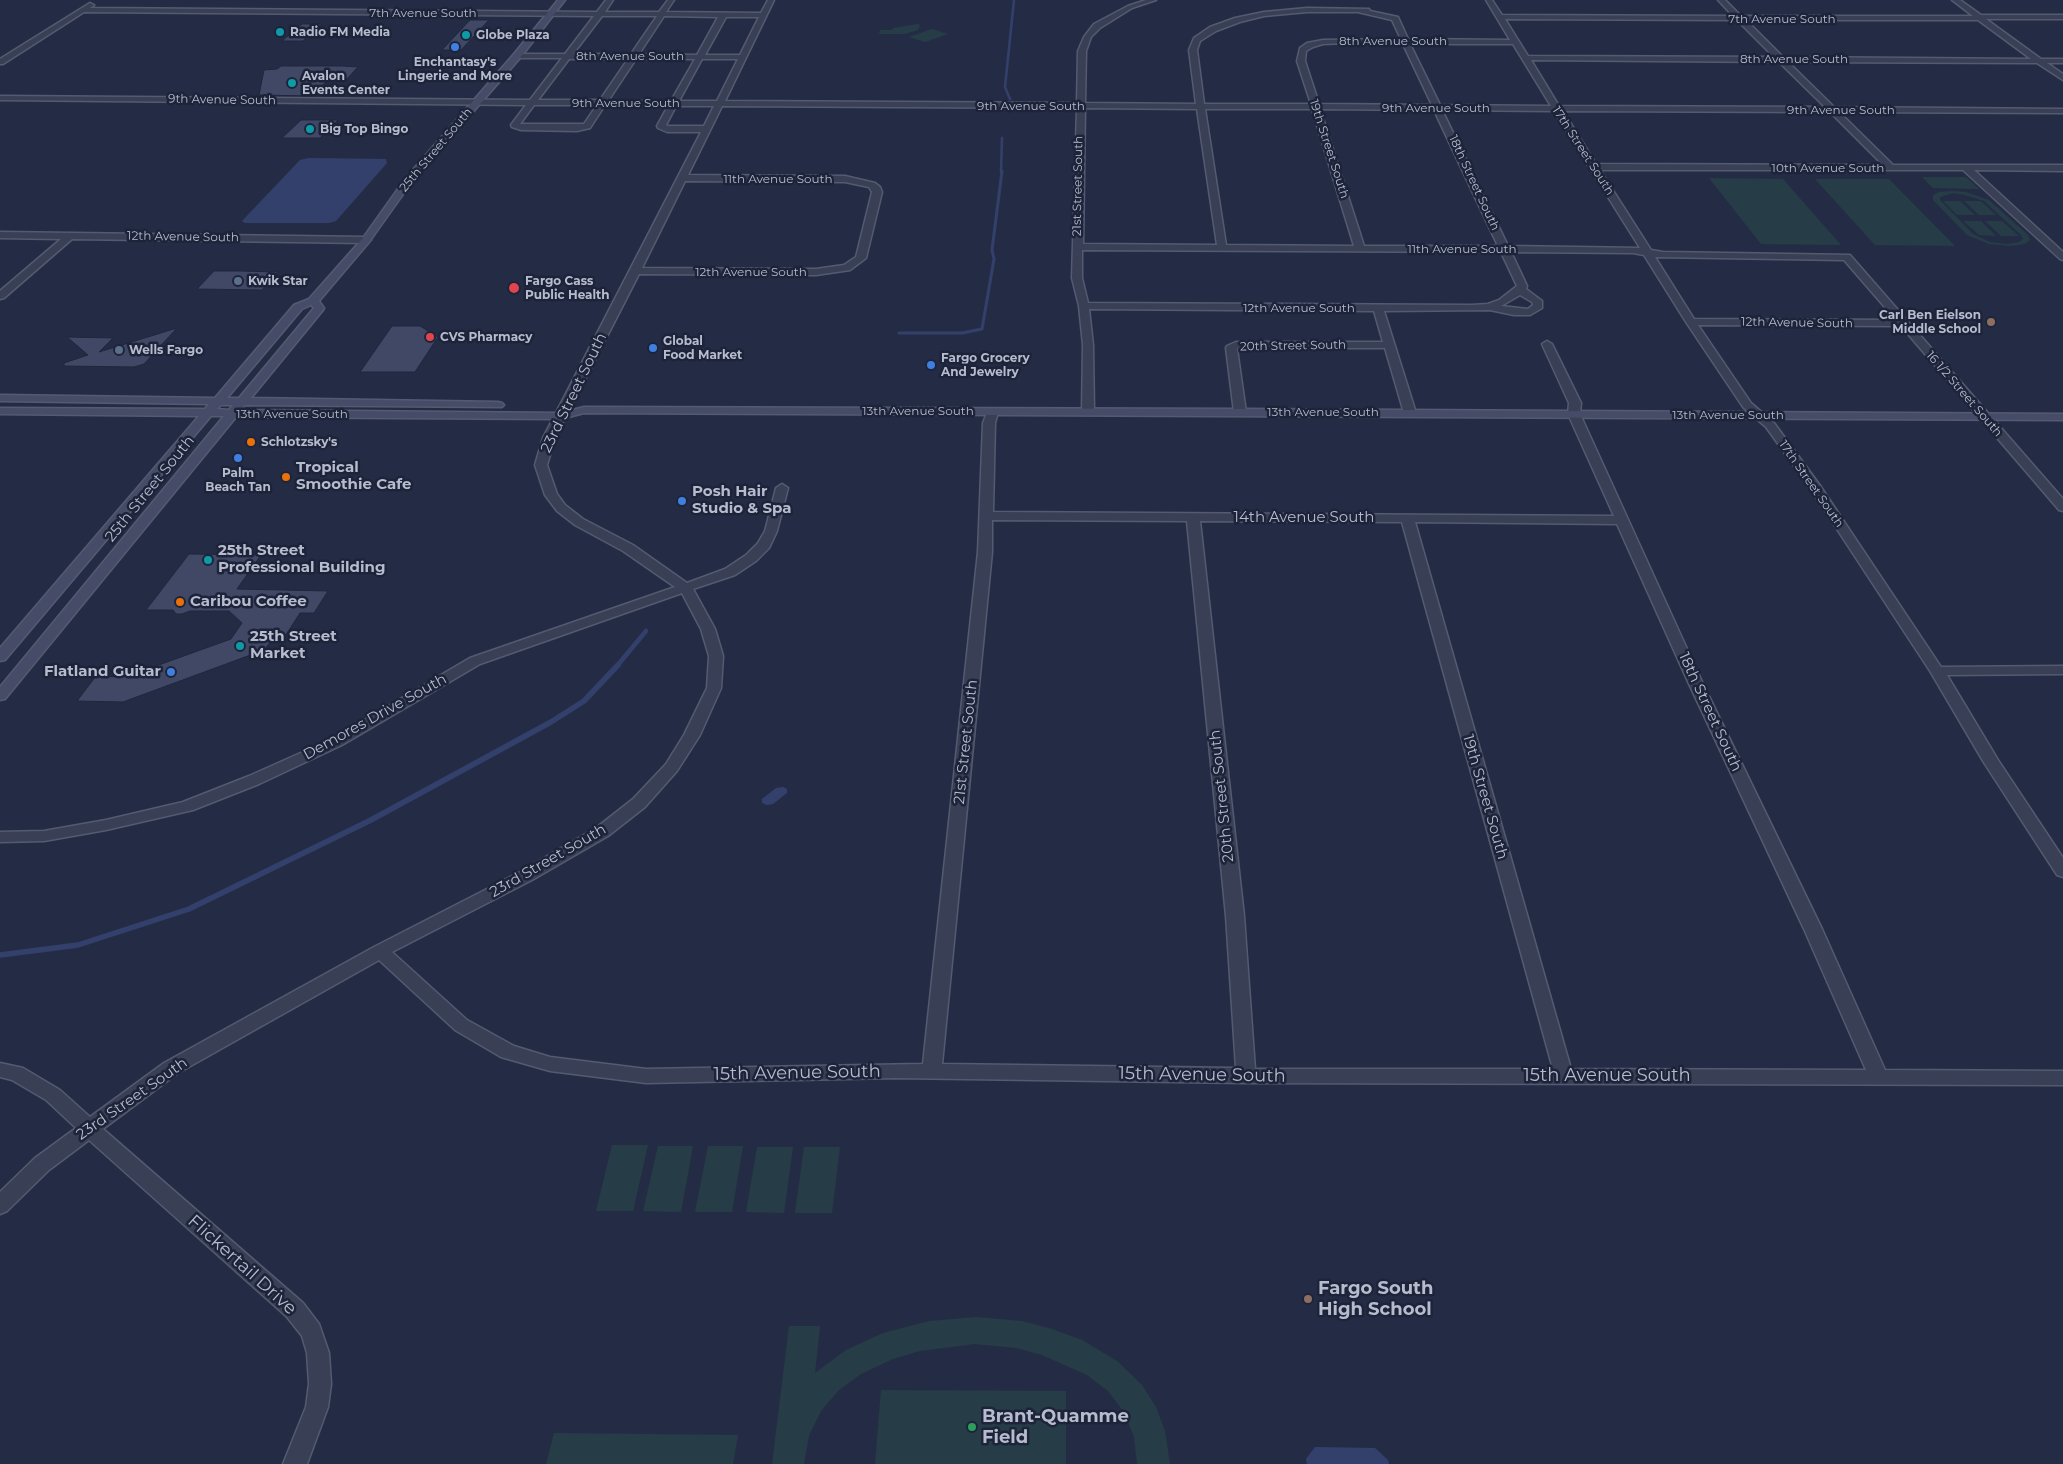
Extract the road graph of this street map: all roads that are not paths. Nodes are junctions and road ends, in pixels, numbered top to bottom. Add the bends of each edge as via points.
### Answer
1 (98, 0) edge
2 (562, 0) edge
3 (610, 0) edge
4 (671, 0) edge
5 (771, 0) edge
6 (1153, 0) edge
7 (1489, 0) edge
8 (1721, 0) edge
9 (1955, 0) edge
10 (82, 10) junction
11 (550, 14) junction
12 (599, 14) junction
13 (662, 15) junction
14 (723, 15) junction
15 (764, 15) junction
16 (2063, 16) edge
17 (1500, 18) junction
18 (1980, 18) junction
19 (1740, 19) junction
20 (1407, 41) junction
21 (1514, 42) junction
22 (1304, 50) joint
23 (516, 56) junction
24 (567, 56) junction
25 (635, 56) junction
26 (700, 57) junction
27 (743, 57) junction
28 (1525, 58) junction
29 (1781, 59) junction
30 (2039, 61) junction
31 (0, 62) edge
32 (2063, 62) edge
33 (2063, 78) edge
34 (0, 98) edge
35 (476, 103) junction
36 (532, 103) junction
37 (603, 103) junction
38 (674, 103) junction
39 (720, 104) junction
40 (1080, 106) junction
41 (1200, 106) junction
42 (1316, 107) junction
43 (1438, 108) junction
44 (1555, 108) junction
45 (1831, 110) junction
46 (2063, 111) edge
47 (706, 129) junction
48 (1594, 166) junction
49 (1891, 168) junction
50 (1966, 168) junction
51 (2063, 168) edge
52 (682, 178) junction
53 (0, 235) edge
54 (71, 235) junction
55 (366, 240) junction
56 (1077, 247) junction
57 (1222, 248) junction
58 (1360, 249) junction
59 (1505, 249) junction
60 (1648, 253) junction
61 (1846, 257) joint
62 (2063, 257) edge
63 (852, 266) joint
64 (642, 271) junction
65 (1520, 290) junction
66 (0, 296) edge
67 (313, 302) junction
68 (1084, 306) junction
69 (1489, 307) junction
70 (1378, 308) junction
71 (1691, 322) junction
72 (1904, 324) junction
73 (1547, 344) dead end
74 (1389, 345) junction
75 (0, 398) edge
76 (218, 401) junction
77 (242, 402) junction
78 (563, 410) junction
79 (0, 411) edge
80 (992, 412) junction
81 (1088, 412) junction
82 (1240, 412) junction
83 (207, 413) junction
84 (1410, 413) junction
85 (231, 414) junction
86 (1574, 414) junction
87 (1759, 415) junction
88 (1984, 417) junction
89 (2063, 417) edge
90 (782, 488) dead end
91 (2063, 508) edge
92 (986, 516) junction
93 (1193, 517) junction
94 (1408, 518) junction
95 (1622, 520) junction
96 (686, 588) junction
97 (0, 657) edge
98 (2063, 670) edge
99 (1937, 671) junction
100 (0, 696) edge
101 (0, 837) edge
102 (2063, 871) edge
103 (380, 951) junction
104 (0, 1070) edge
105 (932, 1071) junction
106 (1246, 1076) junction
107 (1564, 1076) junction
108 (1879, 1078) junction
109 (2063, 1078) edge
110 (90, 1128) junction
111 (0, 1206) edge
112 (295, 1464) edge

1 - 10 street
2 - 11 main road, 25th Street South
3 - 12 street
4 - 13 street
5 - 15 street, 23rd Street South
6 - 40 street, 21st Street South via 1113,16 1097,26 1088,37 1082,51
7 - 17 street, 17th Street South
8 - 19 street
9 - 18 street
10 - 11 street, 7th Avenue South
10 - 31 street
11 - 12 street, 7th Avenue South
11 - 23 main road, 25th Street South
12 - 13 street, 7th Avenue South
12 - 24 street
13 - 14 street, 7th Avenue South
13 - 25 street
14 - 15 street, 7th Avenue South
14 - 26 street
15 - 27 street, 23rd Street South
16 - 18 street, 7th Avenue South
17 - 19 street, 7th Avenue South
17 - 21 street, 17th Street South
18 - 19 street, 7th Avenue South
18 - 30 street
19 - 29 street
20 - 21 street, 8th Avenue South
20 - 22 street, 8th Avenue South via 1323,42
20 - 41 street, 18th Street South via 1395,19 1358,10 1306,10 1238,20 1213,29 1197,40 1193,50
20 - 43 street, 18th Street South
21 - 28 street, 17th Street South
22 - 42 street, 19th Street South via 1301,61
23 - 24 street, 8th Avenue South
23 - 35 main road, 25th Street South
24 - 25 street, 8th Avenue South
24 - 36 street
25 - 26 street, 8th Avenue South
25 - 37 street
26 - 27 street, 8th Avenue South
26 - 38 street
27 - 39 street, 23rd Street South
28 - 29 street, 8th Avenue South
28 - 44 street, 17th Street South
29 - 30 street, 8th Avenue South
29 - 45 street
30 - 32 street, 8th Avenue South
30 - 33 street
34 - 35 street, 9th Avenue South
35 - 36 street, 9th Avenue South
35 - 55 main road, 25th Street South via 408,181
36 - 37 street, 9th Avenue South
36 - 37 street via 516,125 583,128
37 - 38 street, 9th Avenue South
38 - 39 street, 9th Avenue South
38 - 47 street via 661,126 667,129
39 - 40 street, 9th Avenue South
39 - 47 street, 23rd Street South
40 - 41 street, 9th Avenue South
40 - 56 street, 21st Street South
41 - 42 street, 9th Avenue South
41 - 57 street
42 - 43 street, 9th Avenue South
42 - 58 street, 19th Street South
43 - 44 street, 9th Avenue South
43 - 59 street, 18th Street South
44 - 45 street, 9th Avenue South
44 - 48 street, 17th Street South
45 - 46 street, 9th Avenue South
45 - 49 street
47 - 52 street, 23rd Street South
48 - 49 street, 10th Avenue South
48 - 60 street, 17th Street South
49 - 50 street, 10th Avenue South
50 - 51 street, 10th Avenue South
50 - 62 street
52 - 63 street, 11th Avenue South via 844,179 872,185 878,192 866,241 861,258
52 - 64 street, 23rd Street South
53 - 54 street, 12th Avenue South
54 - 55 street, 12th Avenue South
54 - 66 street
55 - 67 main road, 25th Street South
56 - 57 street, 11th Avenue South
56 - 68 street, 21st Street South via 1077,278
57 - 58 street, 11th Avenue South
58 - 59 street, 11th Avenue South
59 - 60 street, 11th Avenue South via 1633,250
59 - 65 street, 18th Street South via 1522,286
60 - 61 street, 11th Avenue South via 1663,256
60 - 71 street, 17th Street South
61 - 72 street, 16 1/2 Street South
63 - 64 street, 12th Avenue South via 816,272
64 - 78 street, 23rd Street South
65 - 69 street, 12th Avenue South via 1511,298
65 - 69 street via 1537,301 1538,306 1530,312
67 - 76 main road, 25th Street South via 298,307
67 - 77 main road, 25th Street South via 319,308
68 - 70 street, 12th Avenue South
68 - 81 street, 21st Street South via 1088,345
69 - 70 street, 12th Avenue South
70 - 74 street
71 - 72 street, 12th Avenue South
71 - 87 street, 17th Street South via 1747,405
72 - 88 street, 16 1/2 Street South
73 - 86 street, 18th Street South via 1575,403
74 - 82 street, 20th Street South via 1236,345 1231,348
74 - 84 street
75 - 76 main road, 13th Avenue South
76 - 77 main road, 13th Avenue South
76 - 83 main road, 25th Street South
77 - 78 main road, 13th Avenue South
77 - 85 main road, 25th Street South
78 - 80 main road, 13th Avenue South
78 - 85 main road, 13th Avenue South
78 - 96 street, 23rd Street South via 549,438 541,465 551,495 574,519 628,548
79 - 83 main road, 13th Avenue South
80 - 81 main road, 13th Avenue South
80 - 92 street, 21st Street South
81 - 82 main road, 13th Avenue South
82 - 84 main road, 13th Avenue South
83 - 85 main road, 13th Avenue South
83 - 97 main road, 25th Street South
84 - 86 main road, 13th Avenue South
85 - 100 main road, 25th Street South
86 - 87 main road, 13th Avenue South
86 - 95 street, 18th Street South
87 - 88 main road, 13th Avenue South
87 - 99 street, 17th Street South via 1770,425 1817,490
88 - 89 main road, 13th Avenue South
88 - 91 street, 16 1/2 Street South
90 - 96 street, Demores Drive South via 771,531 758,552 730,572
92 - 93 street, 14th Avenue South
92 - 105 street, 21st Street South
93 - 94 street, 14th Avenue South
93 - 106 street, 20th Street South via 1235,916
94 - 95 street, 14th Avenue South
94 - 107 street, 19th Street South
95 - 108 street, 18th Street South
96 - 101 street, Demores Drive South via 475,661 337,742 187,806 44,836
96 - 103 street, 23rd Street South via 708,629 716,656 714,688 692,735 672,767 639,803 602,832 526,876
98 - 99 street
99 - 102 street, 17th Street South
103 - 105 street, 15th Avenue South via 461,1025 508,1052 550,1064 646,1076
103 - 110 street, 23rd Street South via 171,1068
104 - 110 street, Flickertail Drive via 16,1073 53,1095
105 - 106 street, 15th Avenue South
106 - 107 street, 15th Avenue South
107 - 108 street, 15th Avenue South
108 - 109 street, 15th Avenue South
110 - 111 street, 23rd Street South via 42,1164
110 - 112 street, Flickertail Drive via 295,1310 311,1331 318,1354 320,1384 317,1407

